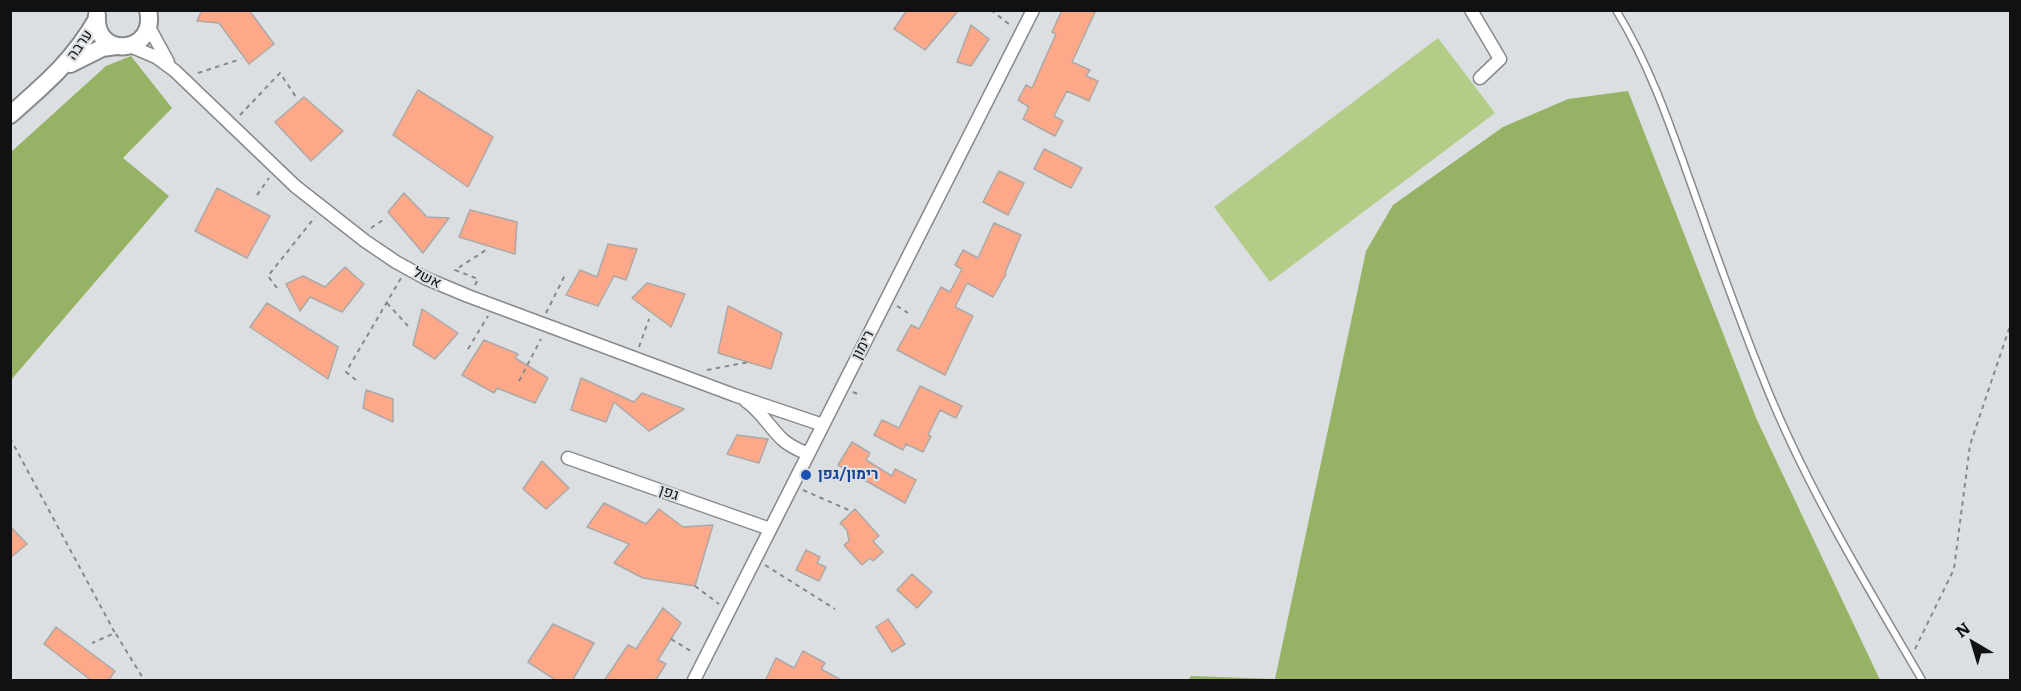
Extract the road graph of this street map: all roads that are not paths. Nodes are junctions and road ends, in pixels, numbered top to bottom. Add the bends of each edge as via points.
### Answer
1 (1033, 10) edge
2 (1471, 10) edge
3 (1616, 10) edge
4 (97, 14) edge
5 (149, 16) edge
6 (122, 46) junction
7 (62, 69) junction
8 (178, 74) junction
9 (1480, 78) dead end
10 (10, 115) edge
11 (734, 395) junction
12 (823, 424) junction
13 (808, 454) junction
14 (568, 458) dead end
15 (771, 529) junction
16 (694, 681) edge
17 (1922, 681) edge

1 - 12 street, רימון
2 - 9 street via 1500,59
3 - 17 lane via 1636,43 1665,112 1774,406 1834,530
4 - 6 street via 99,33
4 - 7 street, ערבה via 88,35
5 - 6 street via 142,39
5 - 8 street, אשל via 165,58
6 - 7 street, ערבה via 102,48
6 - 8 street, אשל via 156,57
7 - 10 street, ערבה
8 - 11 street, אשל via 322,208 406,268 468,296
11 - 12 street, אשל
11 - 13 street, אשל via 750,403 793,448
12 - 13 street, רימון
13 - 15 street, רימון
14 - 15 street, גפן
15 - 16 street, רימון

